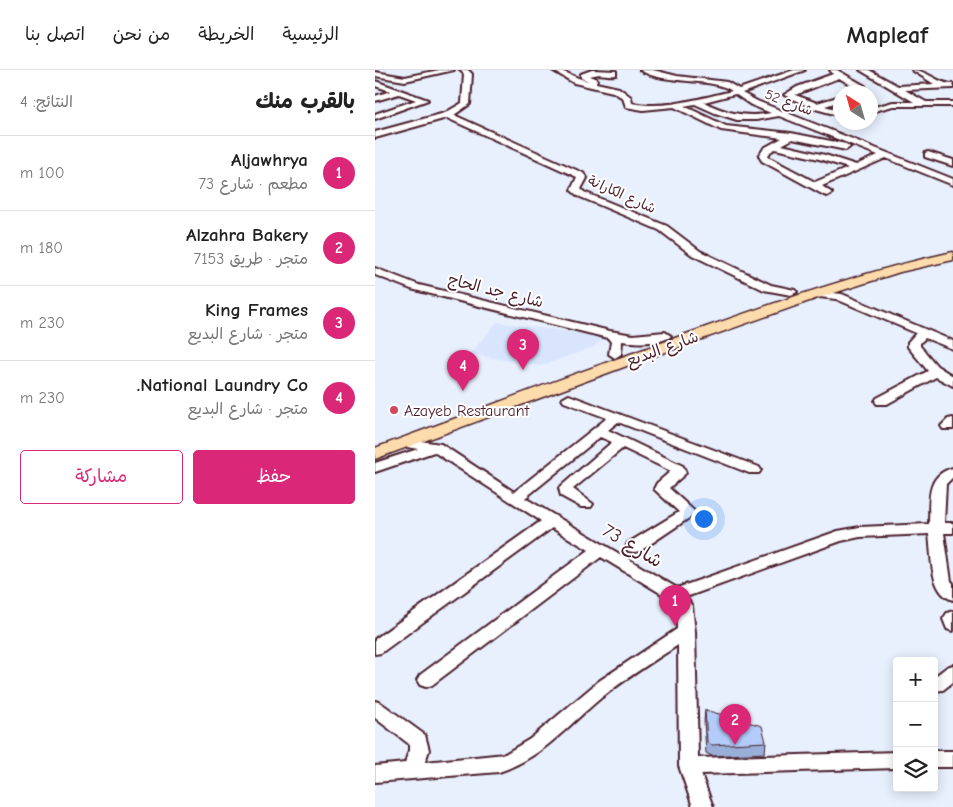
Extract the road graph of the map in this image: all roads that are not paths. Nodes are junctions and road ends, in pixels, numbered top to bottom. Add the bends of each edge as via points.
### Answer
1 (450, 70) edge
2 (464, 70) edge
3 (556, 70) edge
4 (599, 70) edge
5 (776, 70) edge
6 (801, 70) edge
7 (831, 70) edge
8 (864, 70) edge
9 (918, 70) edge
10 (644, 72) edge
11 (375, 74) edge
12 (786, 75) junction
13 (839, 76) junction
14 (375, 83) edge
15 (599, 85) junction
16 (856, 85) edge
17 (942, 86) junction
18 (953, 86) edge
19 (610, 88) junction
20 (899, 88) junction
21 (400, 90) junction
22 (738, 92) junction
23 (375, 98) edge
24 (833, 100) edge
25 (695, 101) junction
26 (924, 104) junction
27 (953, 104) edge
28 (675, 105) junction
29 (815, 106) junction
30 (878, 108) edge
31 (833, 112) edge
32 (780, 113) junction
33 (448, 115) junction
34 (375, 117) edge
35 (833, 121) edge
36 (402, 127) junction
37 (815, 127) junction
38 (375, 135) edge
39 (791, 136) junction
40 (774, 146) junction
41 (953, 151) edge
42 (874, 152) junction
43 (927, 155) dead end
44 (884, 156) junction
45 (943, 160) junction
46 (953, 163) edge
47 (856, 168) junction
48 (953, 182) edge
49 (814, 186) junction
50 (827, 193) dead end
51 (953, 248) edge
52 (953, 256) edge
53 (375, 271) edge
54 (838, 291) junction
55 (771, 293) junction
56 (923, 333) junction
57 (612, 335) junction
58 (665, 336) junction
59 (953, 345) edge
60 (615, 354) junction
61 (936, 372) junction
62 (953, 382) edge
63 (569, 399) dead end
64 (882, 401) dead end
65 (615, 418) junction
66 (440, 430) junction
67 (599, 432) junction
68 (375, 441) edge
69 (622, 441) junction
70 (405, 442) junction
71 (435, 447) junction
72 (375, 454) edge
73 (375, 468) edge
74 (754, 470) dead end
75 (953, 472) edge
76 (515, 499) junction
77 (586, 504) dead end
78 (552, 520) junction
79 (936, 527) junction
80 (953, 528) edge
81 (633, 547) dead end
82 (601, 549) junction
83 (953, 594) edge
84 (676, 595) junction
85 (686, 632) junction
86 (375, 648) edge
87 (953, 672) edge
88 (426, 680) dead end
89 (938, 684) edge
90 (375, 708) edge
91 (938, 759) edge
92 (953, 759) edge
93 (893, 760) edge
94 (689, 766) junction
95 (413, 770) junction
96 (375, 774) edge
97 (703, 807) edge

1 - 11 street via 405,79
2 - 33 street via 468,74 466,104
3 - 15 street via 576,80
4 - 15 street via 585,76
4 - 19 street via 621,84
5 - 12 street
6 - 12 street
7 - 13 street
8 - 20 street
9 - 17 street
10 - 22 street, شارع 52 via 721,83
12 - 22 street
13 - 16 street
13 - 29 street via 789,93 790,97
14 - 21 street
15 - 19 street
17 - 18 street
17 - 20 street
19 - 28 street via 625,96 627,104 632,107
20 - 26 street
21 - 23 street
21 - 34 street via 424,100
22 - 25 street
22 - 32 street, شارع 52 via 754,104
24 - 29 street
25 - 28 street
25 - 32 street via 731,117 757,118
26 - 27 street
26 - 30 street via 893,104
28 - 39 street via 723,128
29 - 31 street
32 - 37 street, شارع 52
33 - 36 street
33 - 55 street, شارع الكارانة via 580,175 582,179 576,190 579,193 663,228 691,250
34 - 36 street
35 - 37 street
36 - 38 street
37 - 42 street, شارع 52
39 - 40 street
39 - 42 street
40 - 47 street
40 - 49 street via 764,153 765,159
41 - 45 street
42 - 44 street, شارع 52
43 - 45 street
44 - 47 street
44 - 48 street, شارع 52
45 - 46 street
47 - 49 street
49 - 50 street
51 - 55 main road, شارع البديع via 882,264 791,292
52 - 54 main road, شارع البديع via 890,270
53 - 57 street, شارع جد الحاج via 415,287
54 - 56 street
54 - 66 main road, شارع البديع via 815,294
55 - 58 main road, شارع البديع
56 - 59 street
56 - 61 street via 914,346
57 - 58 street, شارع جد الحاج via 638,339
57 - 60 street via 618,346
58 - 60 main road, شارع البديع
60 - 68 main road, شارع البديع
61 - 62 street
61 - 64 street
63 - 65 street
65 - 67 street
65 - 74 street
66 - 70 main road, شارع البديع
66 - 71 street
67 - 69 street
67 - 76 street
69 - 77 street via 566,488 566,493
69 - 81 street via 678,469 679,473 661,489 687,511
70 - 71 street, شارع 73
70 - 72 main road, شارع البديع
71 - 73 street
71 - 76 street, شارع 73
75 - 79 street via 944,476 939,484
76 - 78 street, شارع 73
78 - 82 street, شارع 73
78 - 86 street
79 - 80 street
79 - 83 street via 943,582
79 - 84 street via 838,536
82 - 84 street, شارع 73
82 - 88 street
84 - 85 street via 684,606
85 - 94 street
85 - 95 street via 596,693 518,758 499,764
87 - 89 street
90 - 95 street via 418,740 419,750
91 - 92 street
93 - 94 street
94 - 97 street
95 - 96 street

